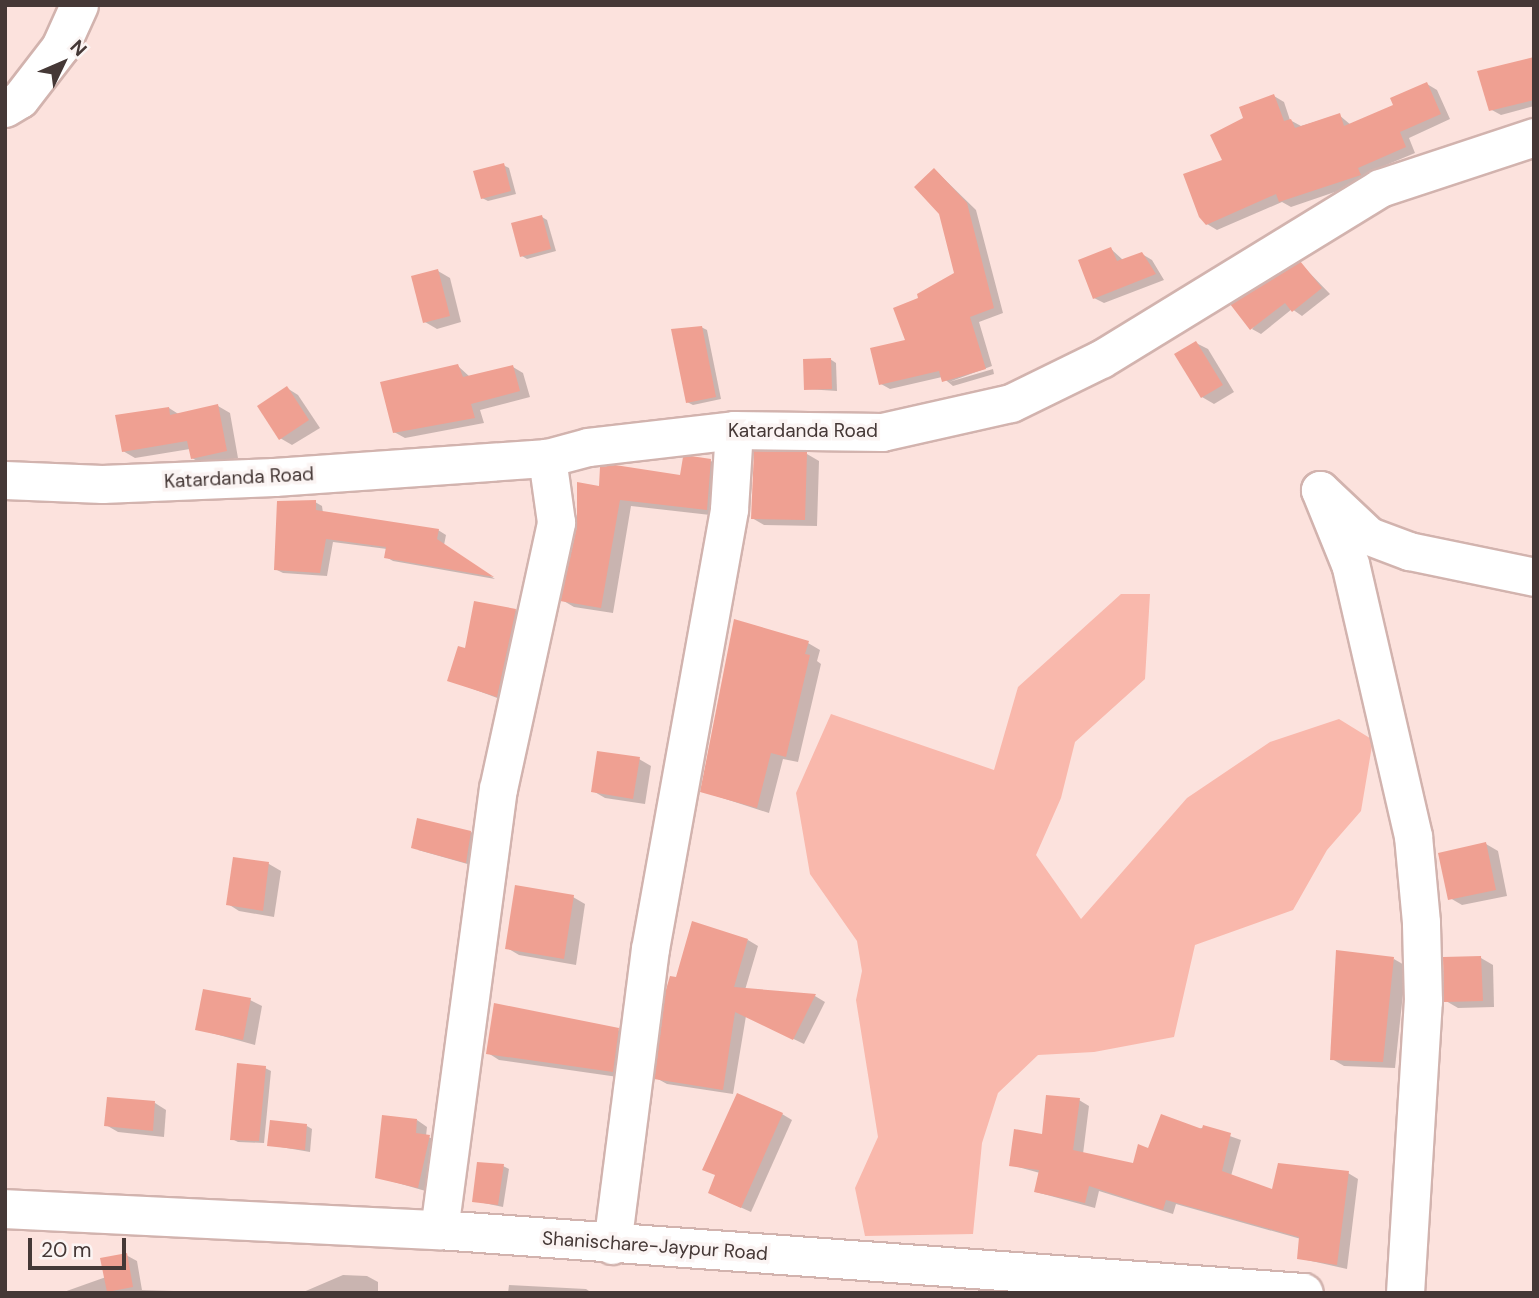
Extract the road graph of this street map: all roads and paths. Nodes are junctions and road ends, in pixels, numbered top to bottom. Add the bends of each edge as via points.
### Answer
1 (79, 5) edge
2 (5, 108) edge
3 (1534, 137) edge
4 (734, 430) junction
5 (547, 458) junction
6 (5, 480) edge
7 (1534, 577) edge
8 (5, 1209) edge
9 (439, 1230) junction
10 (612, 1245) junction
11 (1304, 1293) edge
12 (1405, 1293) edge

1 - 2 street via 60,47 20,99
3 - 4 street, Katardanda Road via 1380,187 1101,359 1011,403 882,432
4 - 5 street, Katardanda Road via 588,447
4 - 10 street via 729,509 650,949
5 - 6 street, Katardanda Road via 102,484
5 - 9 street via 556,522 498,789
7 - 12 street via 1409,551 1369,537 1320,490 1350,564 1413,836 1423,1001
8 - 9 street, Shanischare-Jaypur Road
9 - 10 street, Shanischare-Jaypur Road
10 - 11 street, Shanischare-Jaypur Road

